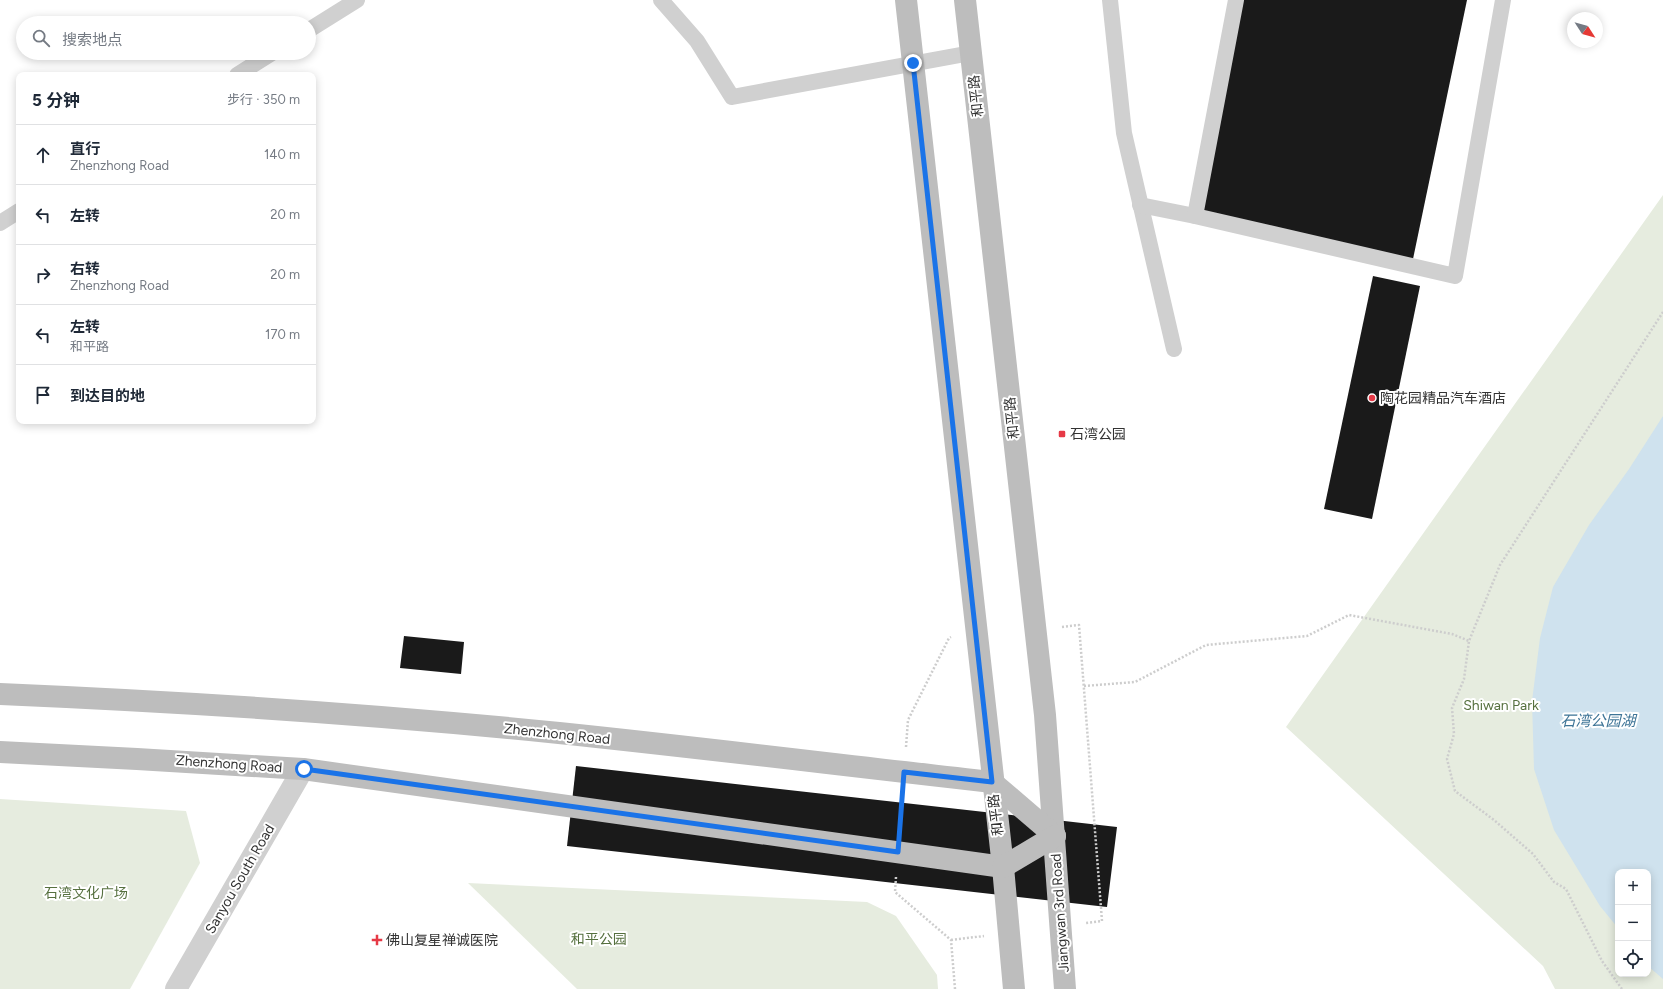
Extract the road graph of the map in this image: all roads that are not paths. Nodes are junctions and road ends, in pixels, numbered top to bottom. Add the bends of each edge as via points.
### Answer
1 (357, 0) edge
2 (661, 0) edge
3 (906, 0) edge
4 (965, 0) edge
5 (1110, 0) edge
6 (1236, 0) edge
7 (1503, 0) edge
8 (316, 26) edge
9 (971, 53) junction
10 (261, 60) edge
11 (913, 63) junction
12 (242, 72) edge
13 (1140, 204) junction
14 (16, 213) edge
15 (1195, 216) junction
16 (0, 223) edge
17 (1174, 349) dead end
18 (0, 694) edge
19 (0, 752) edge
20 (304, 769) junction
21 (992, 782) junction
22 (1055, 836) junction
23 (1002, 867) junction
24 (176, 989) edge
25 (1014, 989) edge
26 (1065, 989) edge

1 - 8 lane
2 - 11 lane via 697,41 732,96
3 - 11 main road, 和平路
4 - 9 main road, 和平路
5 - 13 lane via 1124,133
6 - 15 lane
7 - 15 lane via 1455,276
9 - 11 lane
9 - 22 main road, 和平路 via 1045,715
10 - 12 lane
11 - 21 main road, 和平路
13 - 15 lane
13 - 17 lane
14 - 16 lane
18 - 21 main road, Zhenzhong Road via 141,700 558,733
19 - 20 main road, Zhenzhong Road
20 - 23 main road, Zhenzhong Road
20 - 24 street, Sanyou South Road
21 - 22 main road
21 - 23 main road, 和平路
22 - 23 main road
22 - 26 main road, Jiangwan 3rd Road
23 - 25 main road

